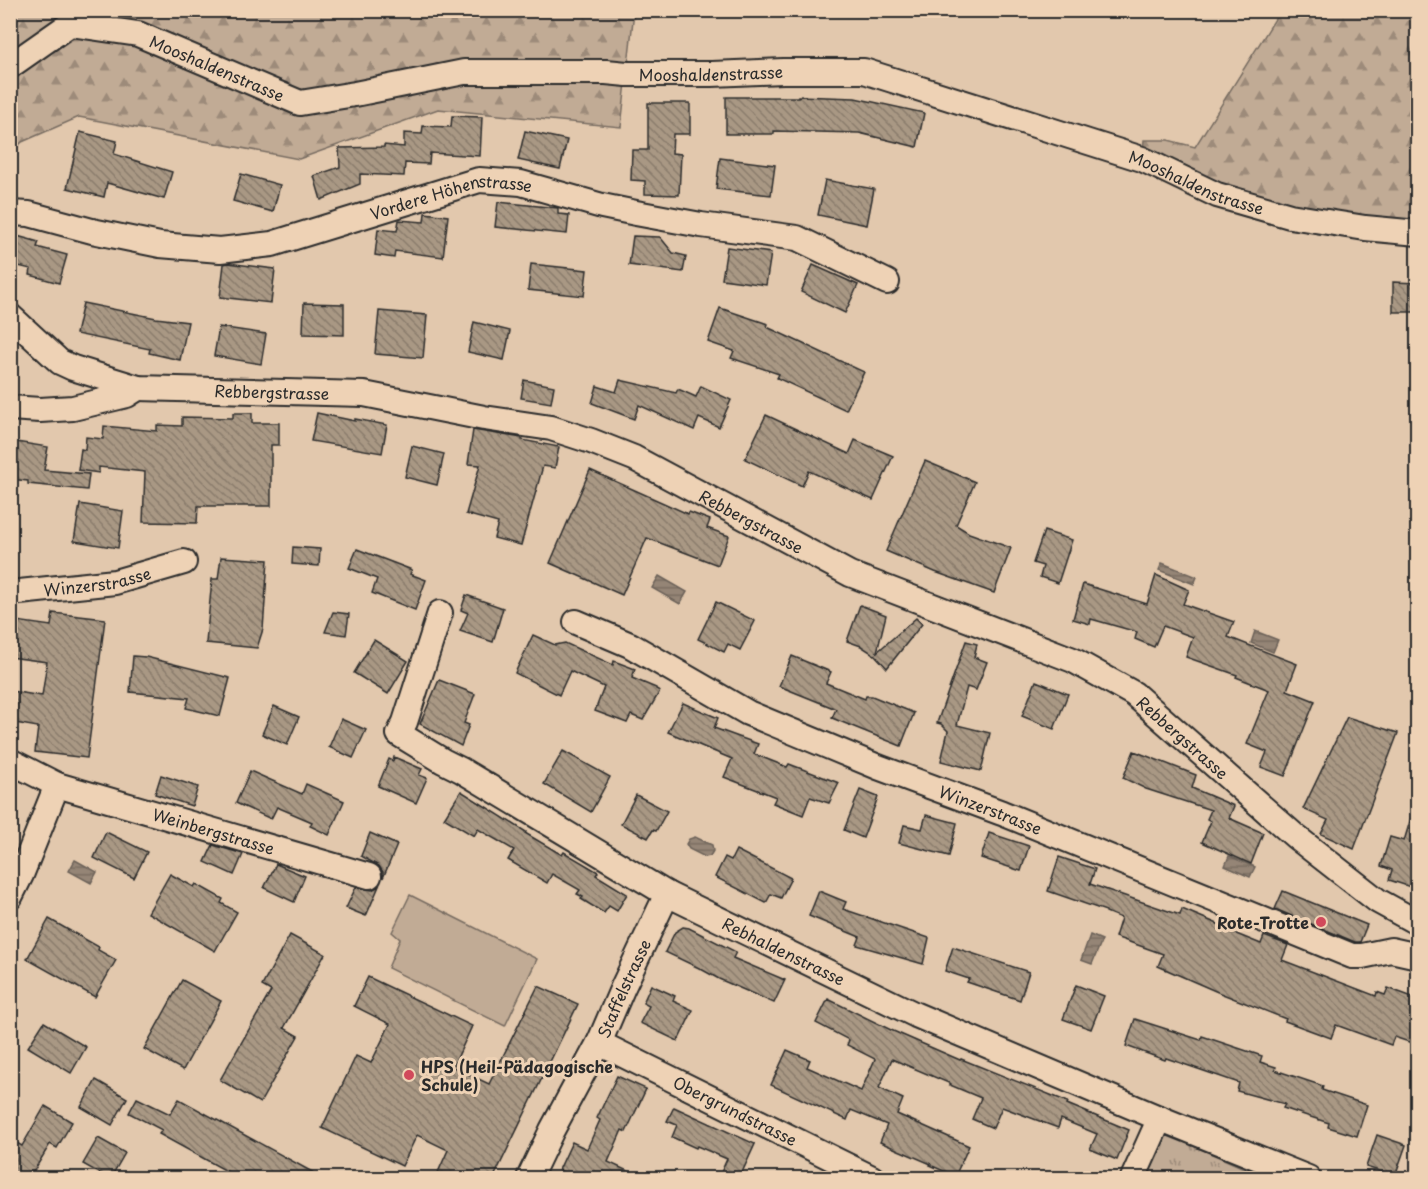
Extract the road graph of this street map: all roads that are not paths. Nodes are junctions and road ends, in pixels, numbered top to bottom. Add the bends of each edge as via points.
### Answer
1 (10, 66) edge
2 (10, 213) edge
3 (1418, 233) edge
4 (887, 282) dead end
5 (10, 316) edge
6 (138, 388) junction
7 (10, 408) edge
8 (184, 562) dead end
9 (10, 593) edge
10 (440, 613) dead end
11 (576, 622) dead end
12 (10, 761) edge
13 (57, 785) junction
14 (16, 873) edge
15 (369, 876) dead end
16 (667, 894) junction
17 (10, 897) edge
18 (1418, 923) edge
19 (1418, 956) edge
20 (599, 1043) junction
21 (1160, 1118) junction
22 (529, 1179) edge
23 (872, 1179) edge
24 (1133, 1179) edge
25 (1308, 1179) edge

1 - 3 street, Mooshaldenstrasse via 70,24 138,34 300,103 464,72 864,71 1142,159 1217,195 1290,216
2 - 4 street, Vordere Höhenstrasse via 159,244 220,250 272,244 479,180 521,183 636,213 797,238
5 - 6 street, Rebbergstrasse via 60,362
6 - 7 street via 127,395 73,408
6 - 18 street, Rebbergstrasse via 364,394 551,428 634,458 850,574 1073,660 1134,694 1296,837 1378,901
8 - 9 street, Winzerstrasse via 115,582
10 - 16 street, Rebhaldenstrasse via 399,734
11 - 19 street, Winzerstrasse via 630,645 748,713 1352,956 1391,950
12 - 13 street, Weinbergstrasse
13 - 14 street
13 - 15 street, Weinbergstrasse
14 - 17 street
16 - 20 street, Staffelstrasse
16 - 21 street, Rebhaldenstrasse via 916,1015
20 - 22 street, Staffelstrasse
20 - 23 street, Obergrundstrasse
21 - 24 street
21 - 25 street, Rebhaldenstrasse

